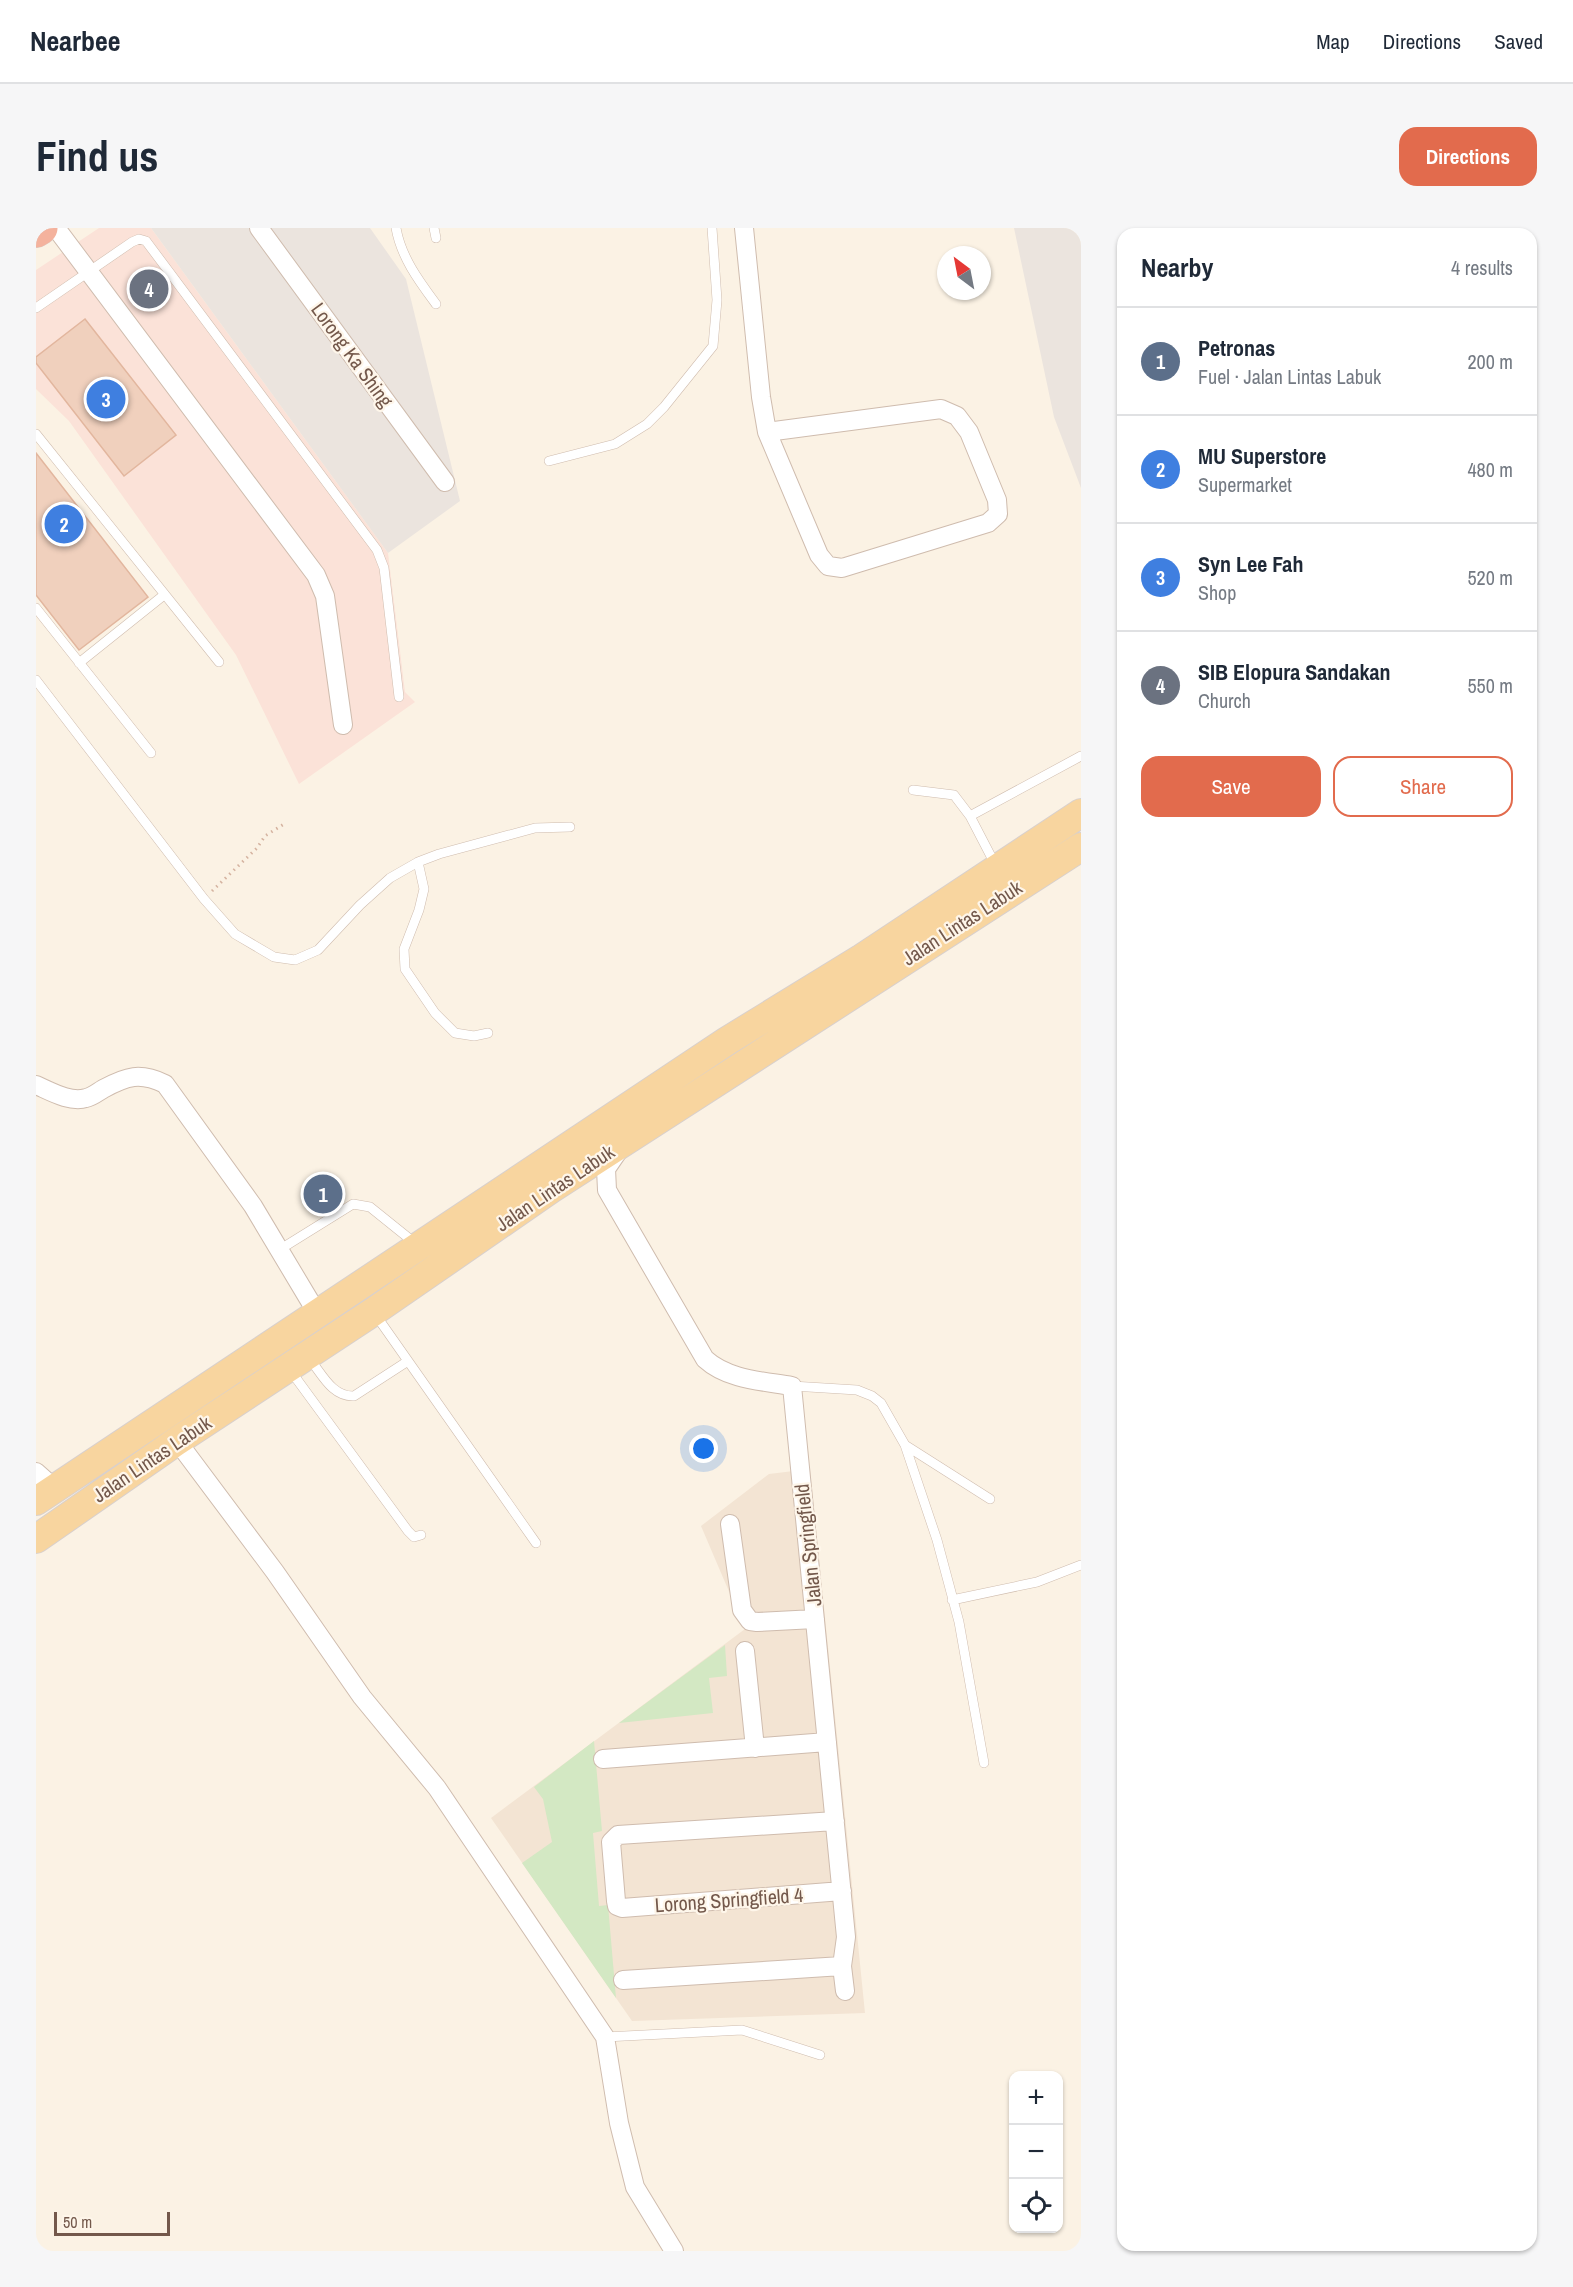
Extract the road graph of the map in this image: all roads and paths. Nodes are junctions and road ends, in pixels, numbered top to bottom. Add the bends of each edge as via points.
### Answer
1 (41, 228) edge
2 (56, 228) edge
3 (259, 228) edge
4 (396, 228) edge
5 (712, 228) edge
6 (744, 228) edge
7 (36, 231) edge
8 (89, 271) junction
9 (436, 304) dead end
10 (36, 308) edge
11 (767, 432) junction
12 (36, 434) edge
13 (549, 461) dead end
14 (445, 482) dead end
15 (164, 595) junction
16 (36, 608) edge
17 (219, 662) dead end
18 (80, 663) junction
19 (37, 683) edge
20 (399, 697) dead end
21 (342, 725) dead end
22 (151, 753) dead end
23 (1081, 756) edge
24 (913, 790) dead end
25 (1081, 813) edge
26 (970, 816) junction
27 (284, 824) dead end
28 (570, 827) dead end
29 (1081, 836) edge
30 (1081, 847) edge
31 (418, 862) junction
32 (998, 870) junction
33 (204, 899) junction
34 (862, 958) junction
35 (488, 1033) dead end
36 (36, 1085) edge
37 (627, 1139) junction
38 (551, 1189) junction
39 (607, 1190) junction
40 (420, 1248) junction
41 (279, 1250) junction
42 (374, 1312) junction
43 (317, 1313) junction
44 (408, 1361) junction
45 (298, 1362) junction
46 (792, 1386) junction
47 (177, 1441) junction
48 (905, 1444) junction
49 (42, 1487) edge
50 (990, 1499) dead end
51 (730, 1524) dead end
52 (421, 1535) dead end
53 (36, 1539) edge
54 (536, 1543) dead end
55 (1081, 1565) edge
56 (952, 1600) junction
57 (815, 1619) junction
58 (745, 1651) dead end
59 (827, 1742) junction
60 (755, 1748) junction
61 (603, 1759) dead end
62 (984, 1763) dead end
63 (835, 1821) junction
64 (842, 1891) junction
65 (842, 1966) junction
66 (623, 1980) dead end
67 (845, 1990) dead end
68 (605, 2037) junction
69 (820, 2055) dead end
70 (674, 2251) edge

1 - 7 highway
2 - 8 street
3 - 14 street, Lorong Ka Shing
4 - 9 lane via 398,243 415,276
5 - 13 lane via 717,300 713,346 647,424 615,444
6 - 11 street
8 - 10 lane
8 - 20 lane via 132,242 146,241 377,550 384,568
8 - 21 street via 316,574 326,596
11 - 11 street via 819,555 828,566 842,568 987,523 998,514 997,500 969,432 957,416 941,409
12 - 15 lane
15 - 17 lane
15 - 18 lane
16 - 18 lane
18 - 22 lane
19 - 33 lane
23 - 26 lane
24 - 26 lane via 954,795
25 - 32 main road, Jalan Lintas Labuk
26 - 32 lane
27 - 33 path via 265,836
28 - 31 lane via 535,828
29 - 34 main road via 880,963 865,963
30 - 37 main road, Jalan Lintas Labuk
31 - 33 lane via 375,891 318,950 295,960 274,957 235,934
31 - 35 lane via 424,889 404,949 405,969 435,1013 455,1033
32 - 34 main road, Jalan Lintas Labuk
34 - 40 main road, Jalan Lintas Labuk via 728,1041
36 - 41 street via 74,1099 87,1098 136,1076 165,1084 253,1206
37 - 38 main road, Jalan Lintas Labuk
37 - 39 street via 606,1169
38 - 39 street via 578,1180
38 - 42 main road, Jalan Lintas Labuk
39 - 46 street via 705,1359 732,1374
40 - 41 lane via 370,1208 353,1204
40 - 43 main road, Jalan Lintas Labuk
41 - 43 street
42 - 44 lane
42 - 45 main road, Jalan Lintas Labuk
43 - 49 main road, Jalan Lintas Labuk
44 - 45 lane via 354,1396 335,1392
44 - 54 lane
45 - 47 main road, Jalan Lintas Labuk
45 - 52 lane via 408,1531 414,1537
46 - 48 lane via 857,1390 872,1396 881,1403
46 - 57 street, Jalan Springfield
47 - 53 main road, Jalan Lintas Labuk
47 - 68 street via 362,1697 437,1788
48 - 50 lane
48 - 56 lane
51 - 57 street via 745,1617 758,1622
55 - 56 lane via 1037,1582
56 - 62 lane
57 - 59 street, Jalan Springfield
58 - 60 street
59 - 60 street
59 - 63 street, Jalan Springfield
60 - 61 street
63 - 64 street, Jalan Springfield
63 - 64 street, Lorong Springfield 4 via 618,1835 611,1842 617,1906
64 - 65 street, Jalan Springfield via 846,1937
65 - 66 street
65 - 67 street, Jalan Springfield
68 - 69 lane via 742,2030
68 - 70 street via 619,2123 635,2187

